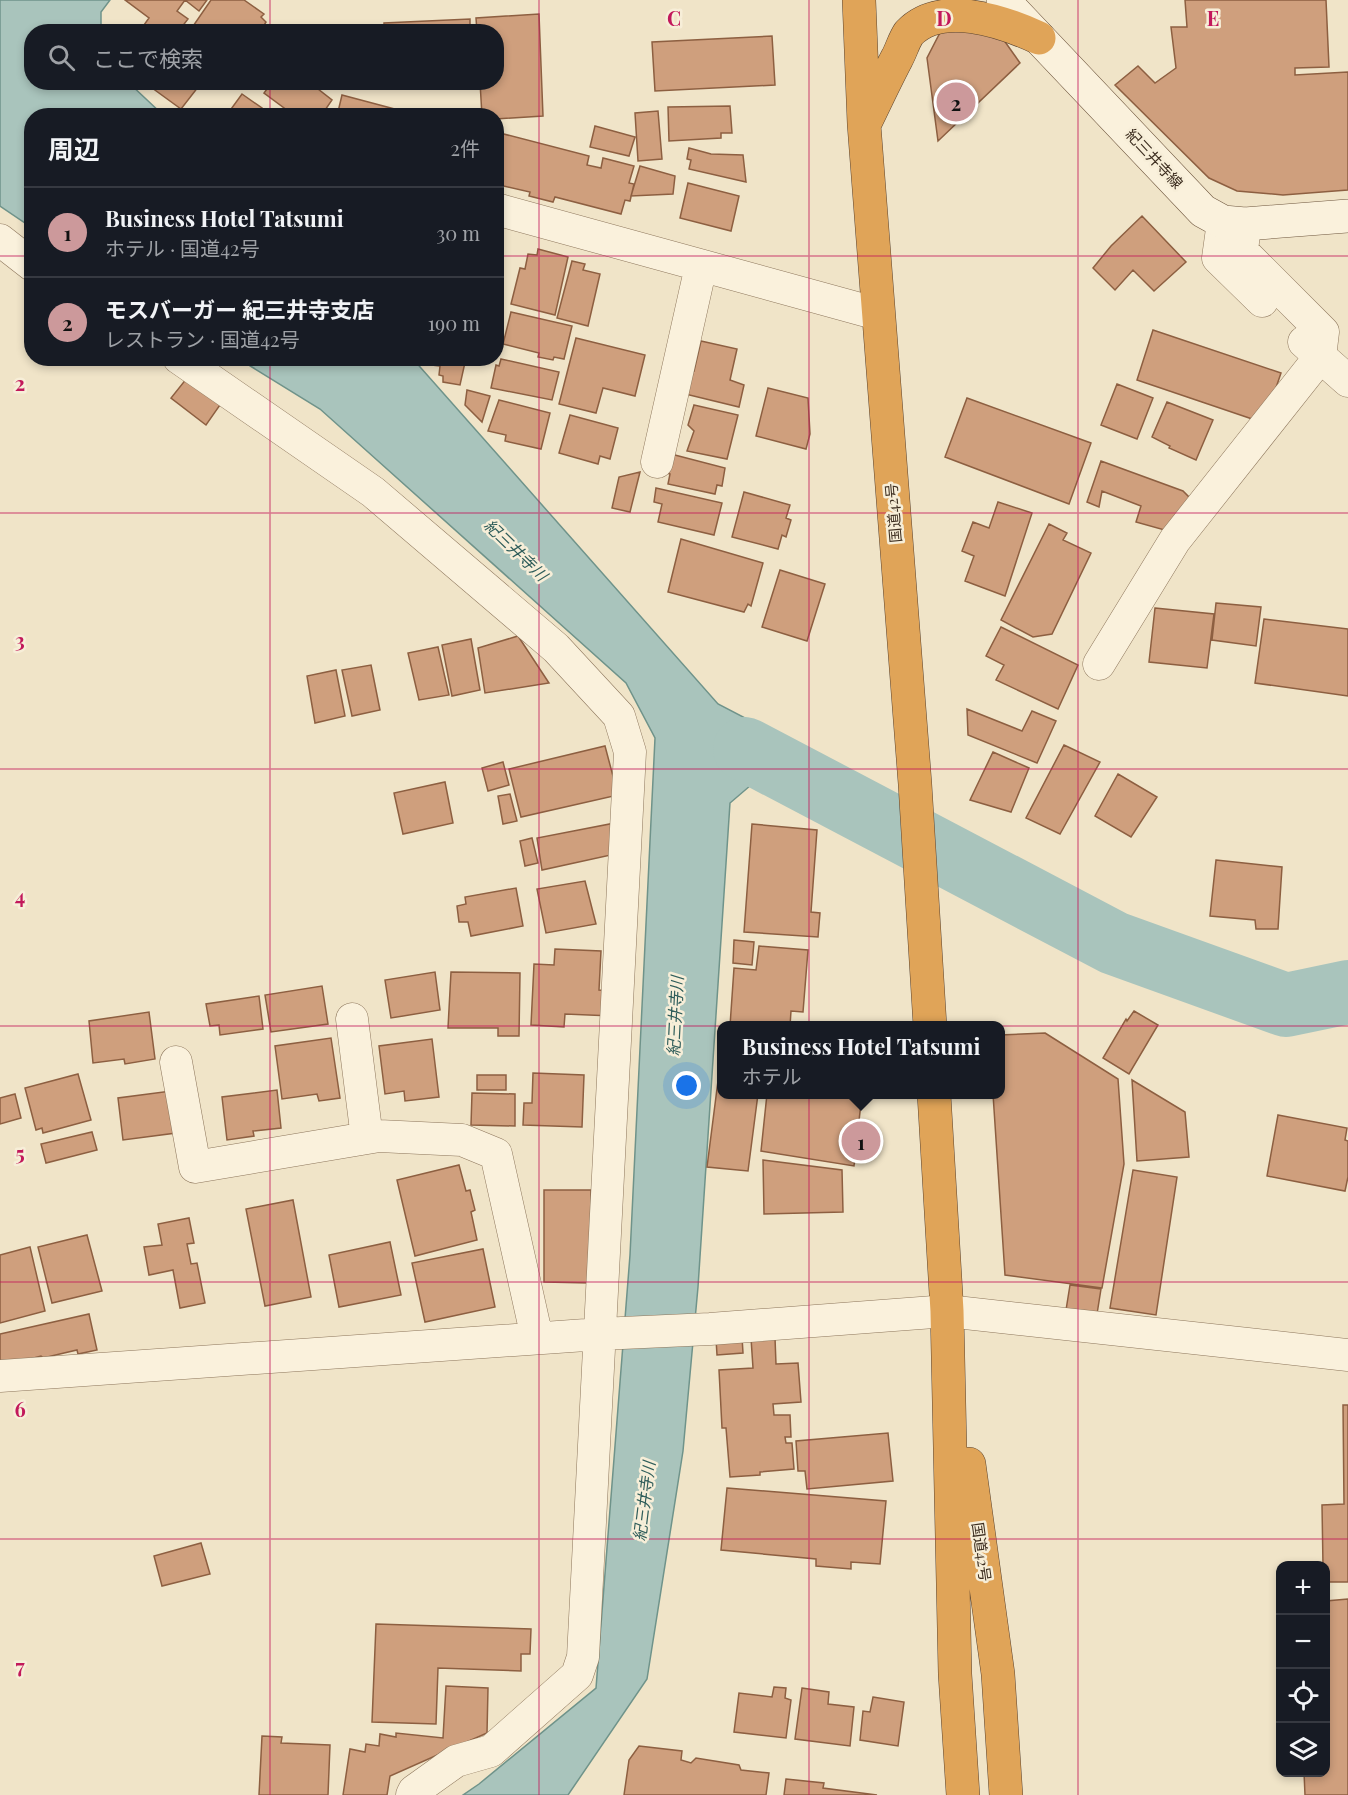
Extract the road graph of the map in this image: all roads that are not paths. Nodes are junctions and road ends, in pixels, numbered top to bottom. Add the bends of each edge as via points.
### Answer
1 (859, 0) edge
2 (1003, 0) edge
3 (1039, 38) junction
4 (864, 124) junction
5 (504, 211) edge
6 (1348, 216) edge
7 (1234, 223) junction
8 (0, 240) edge
9 (24, 259) edge
10 (701, 266) junction
11 (878, 314) junction
12 (1320, 357) junction
13 (191, 366) edge
14 (1348, 381) edge
15 (657, 462) dead end
16 (1099, 664) dead end
17 (352, 1019) dead end
18 (930, 1021) edge
19 (176, 1062) dead end
20 (934, 1099) edge
21 (367, 1138) junction
22 (947, 1311) junction
23 (607, 1333) junction
24 (537, 1338) junction
25 (1348, 1355) edge
26 (0, 1376) edge
27 (412, 1795) edge
28 (963, 1795) edge
29 (1006, 1795) edge

1 - 4 highway, 国道42号
2 - 3 main road, 紀三井寺線
3 - 4 highway via 1007,23 968,14 940,13 924,20 909,34
3 - 7 main road, 紀三井寺線 via 1203,211
4 - 11 highway, 国道42号
5 - 10 street
6 - 7 main road
7 - 12 street via 1242,251 1323,332
8 - 9 street
10 - 11 street
10 - 15 street
11 - 18 highway, 国道42号
12 - 14 street
12 - 16 street via 1175,540
13 - 23 street via 373,492 556,648 619,716 630,752
17 - 21 street
19 - 21 street via 195,1167
20 - 22 highway, 国道42号
21 - 24 street via 462,1140 496,1154
22 - 23 street
22 - 25 street
22 - 28 highway, 国道42号 via 955,1674
22 - 29 highway, 国道42号 via 998,1674
23 - 24 street
23 - 27 street via 583,1657 577,1675 491,1751 456,1761
24 - 26 street

